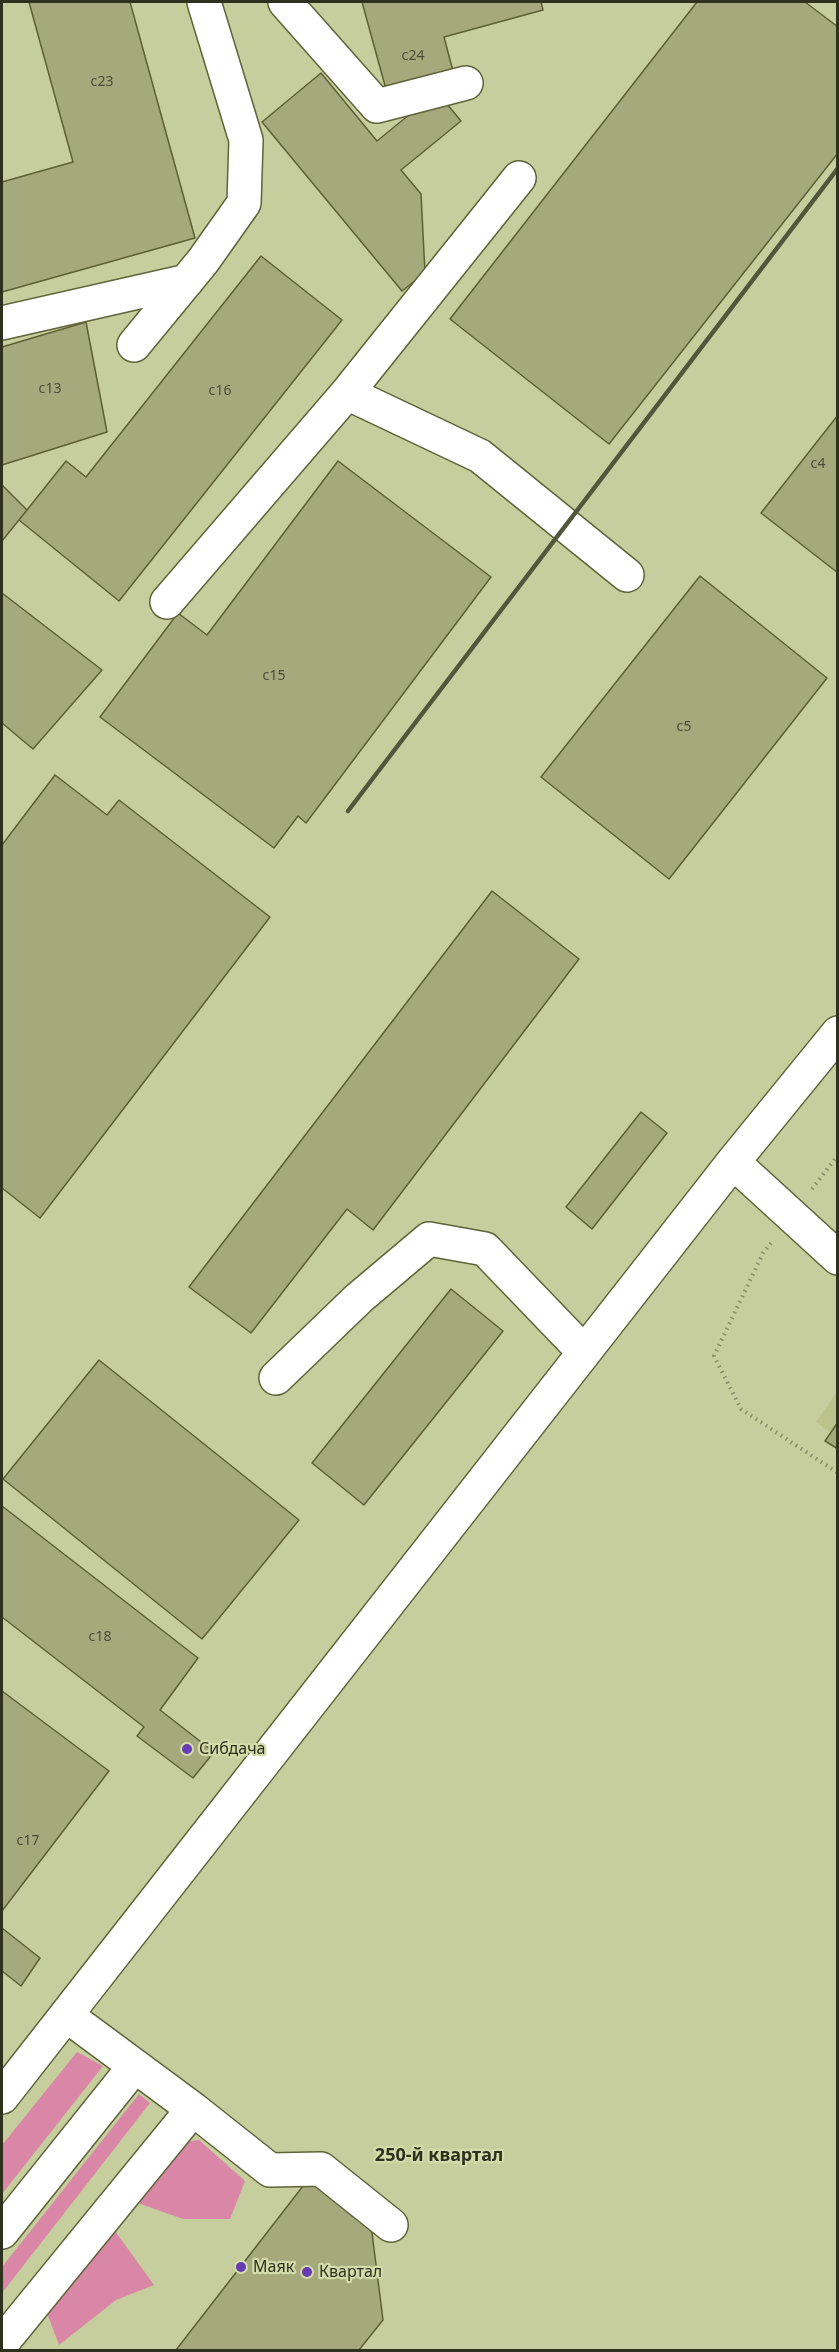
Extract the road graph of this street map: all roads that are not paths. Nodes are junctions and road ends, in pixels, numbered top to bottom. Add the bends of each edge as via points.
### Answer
1 (204, 2) edge
2 (285, 2) edge
3 (466, 83) dead end
4 (519, 178) dead end
5 (187, 281) junction
6 (2, 322) edge
7 (134, 345) dead end
8 (347, 393) junction
9 (627, 574) dead end
10 (167, 602) dead end
11 (837, 1033) edge
12 (733, 1162) junction
13 (837, 1258) edge
14 (584, 1352) junction
15 (276, 1378) dead end
16 (66, 2015) junction
17 (134, 2067) junction
18 (2, 2097) edge
19 (193, 2109) junction
20 (390, 2225) dead end
21 (2, 2232) edge
22 (2, 2343) edge

1 - 5 street via 246,140 244,203
2 - 3 street via 377,106
4 - 8 street
5 - 6 street
5 - 7 street
8 - 9 street via 480,456
8 - 10 street
11 - 12 street
12 - 13 street
12 - 14 street
14 - 15 street via 485,1249 429,1239 359,1298
14 - 16 street
16 - 17 street
16 - 18 street
17 - 19 street
17 - 21 street
19 - 20 street via 270,2169 321,2169
19 - 22 street

